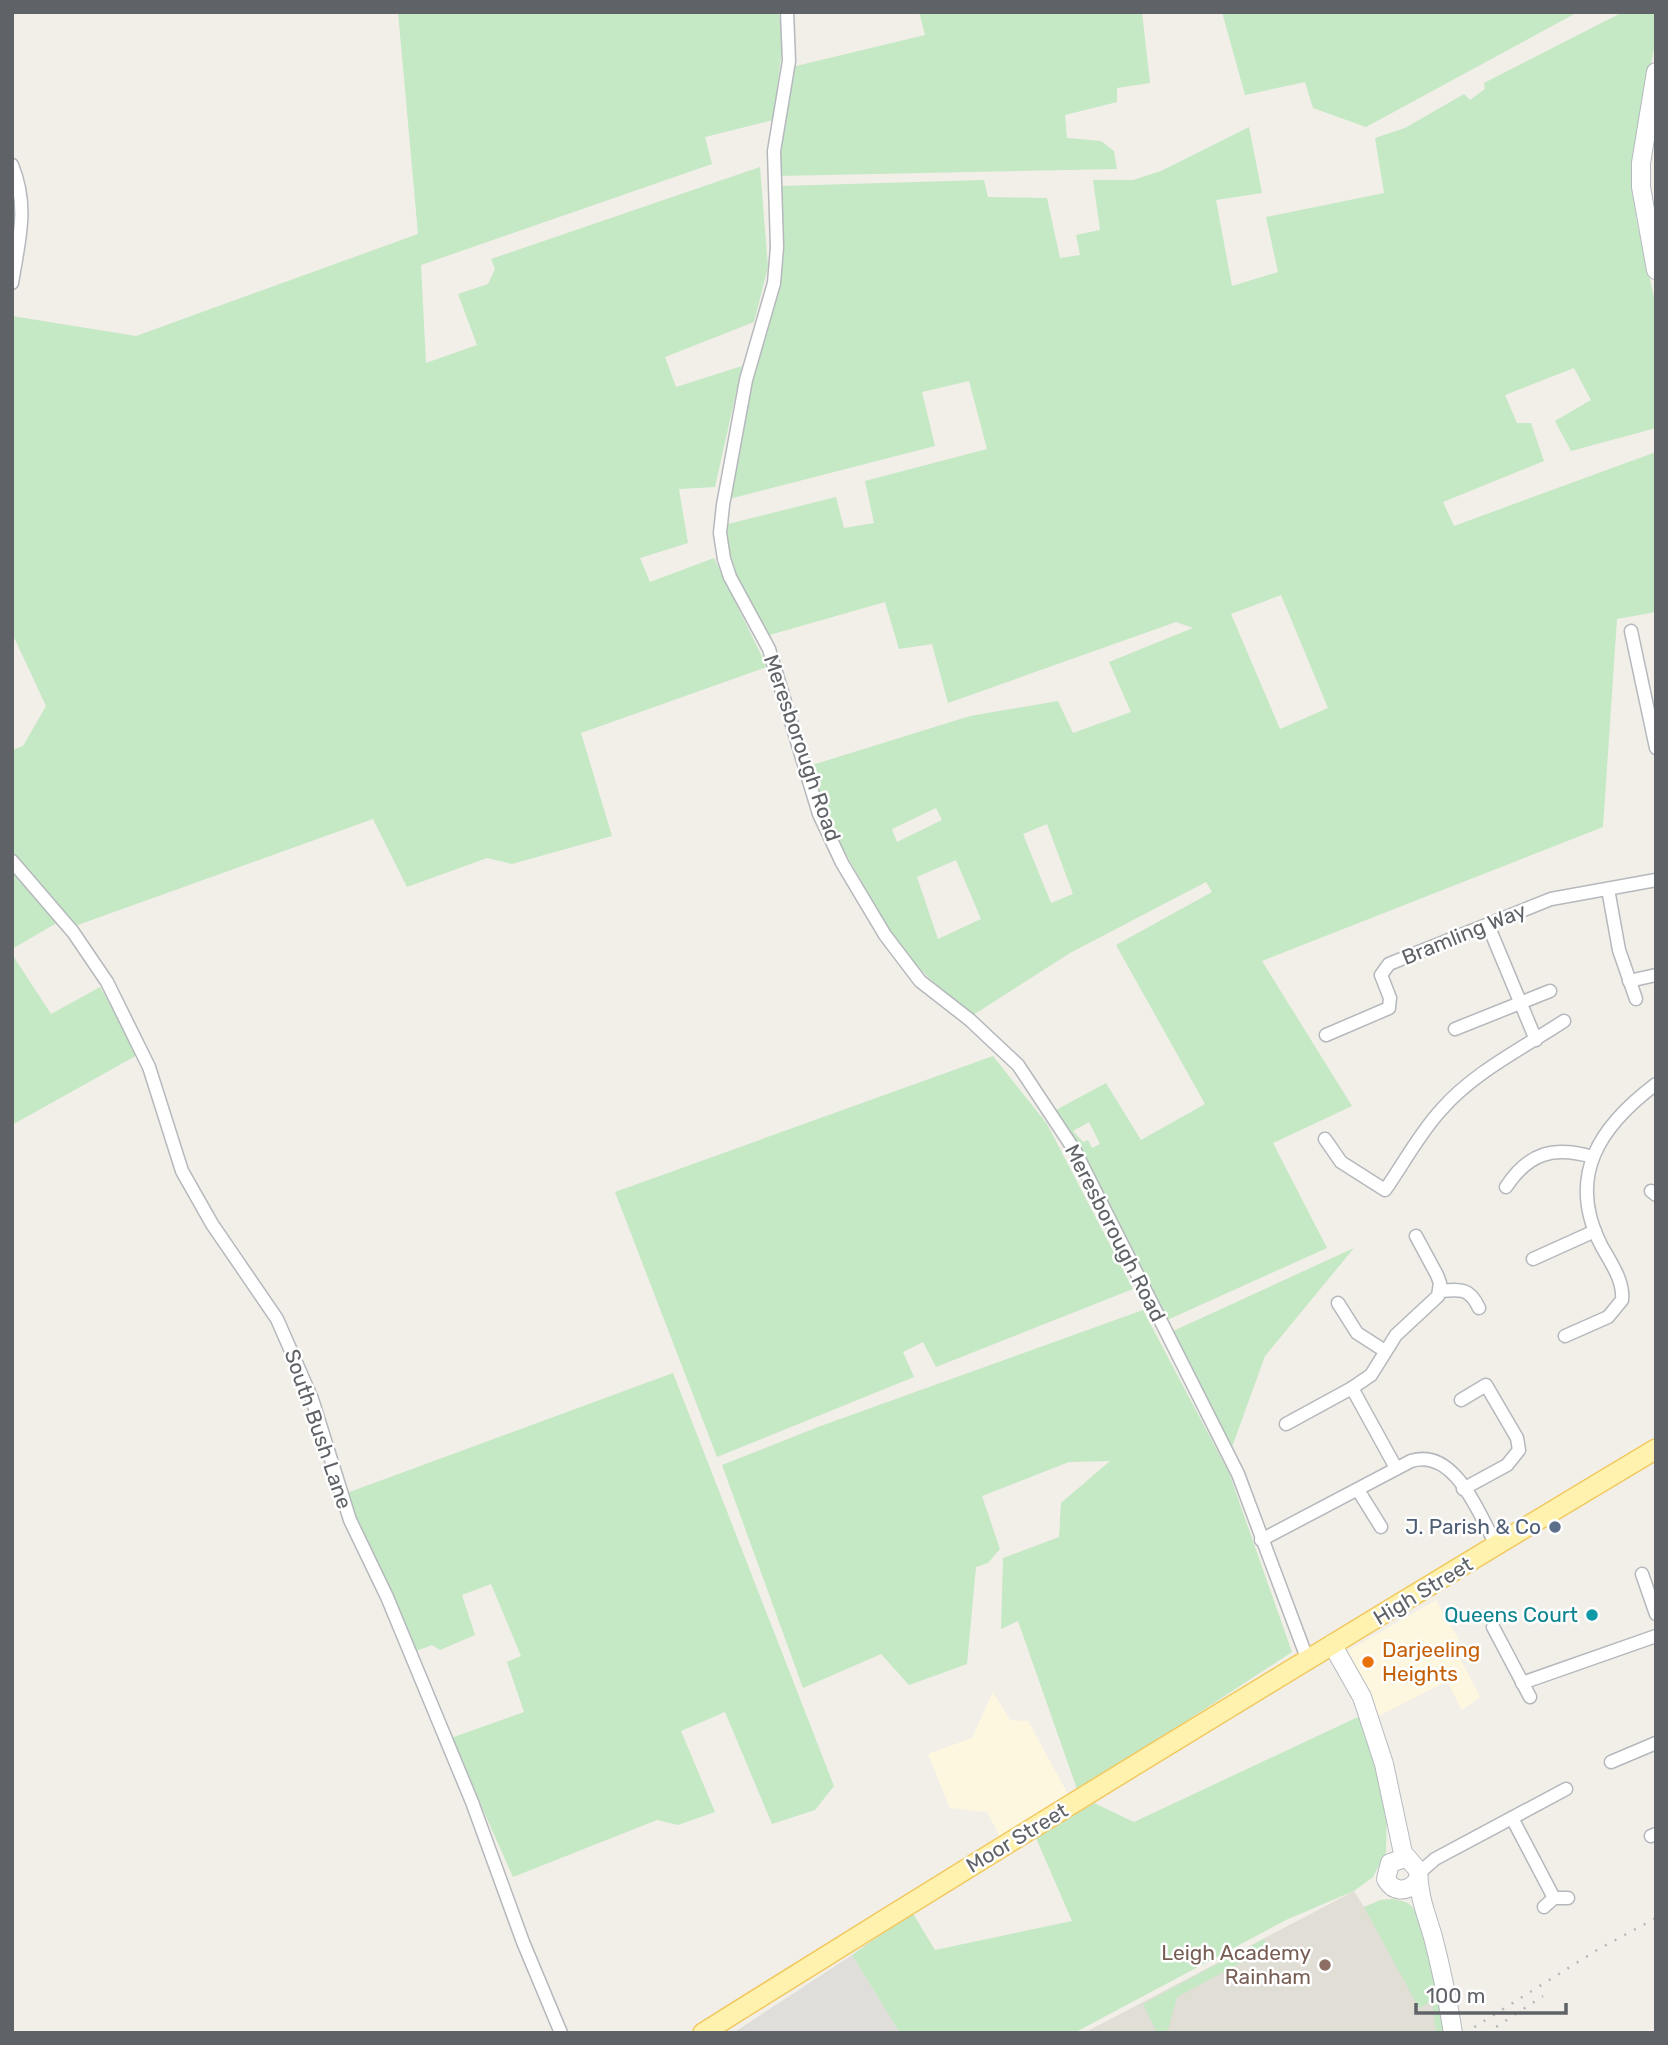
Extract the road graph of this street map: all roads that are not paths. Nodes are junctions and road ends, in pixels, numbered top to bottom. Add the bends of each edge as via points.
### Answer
1 (787, 12) edge
2 (1656, 72) edge
3 (12, 165) edge
4 (1656, 270) edge
5 (12, 283) edge
6 (1631, 631) dead end
7 (1653, 716) edge
8 (1656, 748) edge
9 (12, 861) edge
10 (1656, 880) edge
11 (1608, 889) junction
12 (1488, 925) junction
13 (1656, 975) edge
14 (1629, 981) junction
15 (1550, 991) dead end
16 (1636, 999) dead end
17 (1520, 1003) junction
18 (1564, 1021) dead end
19 (1455, 1029) dead end
20 (1326, 1035) dead end
21 (1536, 1040) junction
22 (1655, 1086) edge
23 (1325, 1139) dead end
24 (1593, 1157) junction
25 (1506, 1187) dead end
26 (1595, 1231) junction
27 (1416, 1236) dead end
28 (1533, 1259) dead end
29 (1440, 1291) junction
30 (1338, 1303) dead end
31 (1479, 1308) dead end
32 (1565, 1336) dead end
33 (1385, 1351) junction
34 (1352, 1388) junction
35 (1461, 1400) dead end
36 (1286, 1424) dead end
37 (1656, 1449) edge
38 (1396, 1468) junction
39 (1463, 1489) junction
40 (1358, 1490) junction
41 (1381, 1527) dead end
42 (1261, 1540) junction
43 (1497, 1546) junction
44 (1642, 1574) dead end
45 (1656, 1614) edge
46 (1493, 1627) dead end
47 (1656, 1636) edge
48 (1332, 1644) junction
49 (1307, 1658) junction
50 (1522, 1683) junction
51 (1530, 1697) dead end
52 (1656, 1743) edge
53 (1611, 1762) dead end
54 (1566, 1788) dead end
55 (1512, 1818) junction
56 (1397, 1830) junction
57 (1388, 1865) junction
58 (1410, 1873) junction
59 (1568, 1898) dead end
60 (1452, 2029) edge
61 (561, 2033) edge
62 (703, 2033) edge

1 - 42 street, Meresborough Road via 789,61 774,151 774,283 743,393 720,519 724,559 769,649 819,814 842,863 885,935 920,981 1018,1065 1052,1112 1095,1188 1238,1474
2 - 4 street via 1641,187
3 - 5 street via 22,190
6 - 7 street
7 - 8 street
9 - 61 street, South Bush Lane via 73,932 107,982 149,1067 182,1171 283,1332 312,1399 350,1520 472,1802
10 - 11 street, Bramling Way
11 - 12 street, Bramling Way via 1550,899
11 - 14 street
12 - 17 street
12 - 20 street, Bramling Way via 1384,968 1381,975 1390,1008
13 - 14 street
14 - 16 street
15 - 17 street
17 - 19 street
17 - 21 street
18 - 21 street
21 - 23 street via 1452,1098 1385,1190 1341,1162
22 - 24 street via 1617,1117
24 - 25 street via 1561,1150 1543,1153 1525,1163
24 - 26 street via 1587,1194
26 - 28 street
26 - 32 street via 1618,1278 1622,1300 1608,1317
27 - 29 street via 1437,1275
29 - 31 street via 1463,1289 1474,1295
29 - 33 street
30 - 33 street via 1350,1327
33 - 34 street via 1371,1375
34 - 36 street
34 - 38 street
35 - 39 street via 1486,1385 1517,1438 1519,1450 1507,1465
37 - 43 main road, High Street
38 - 39 street via 1418,1458 1432,1459 1446,1466
38 - 40 street
39 - 43 street
40 - 41 street
40 - 42 street
42 - 49 street, Meresborough Road
43 - 48 main road, High Street
44 - 45 street
46 - 50 street
47 - 50 street
48 - 49 main road, Moor Street
48 - 56 street via 1362,1697 1384,1764
49 - 62 main road, Moor Street
50 - 51 street
52 - 53 street
54 - 55 street
55 - 58 street
55 - 59 street via 1549,1903
56 - 57 street
56 - 58 street
57 - 58 street via 1395,1858
57 - 58 street via 1387,1882 1394,1888
58 - 60 street via 1432,1934

